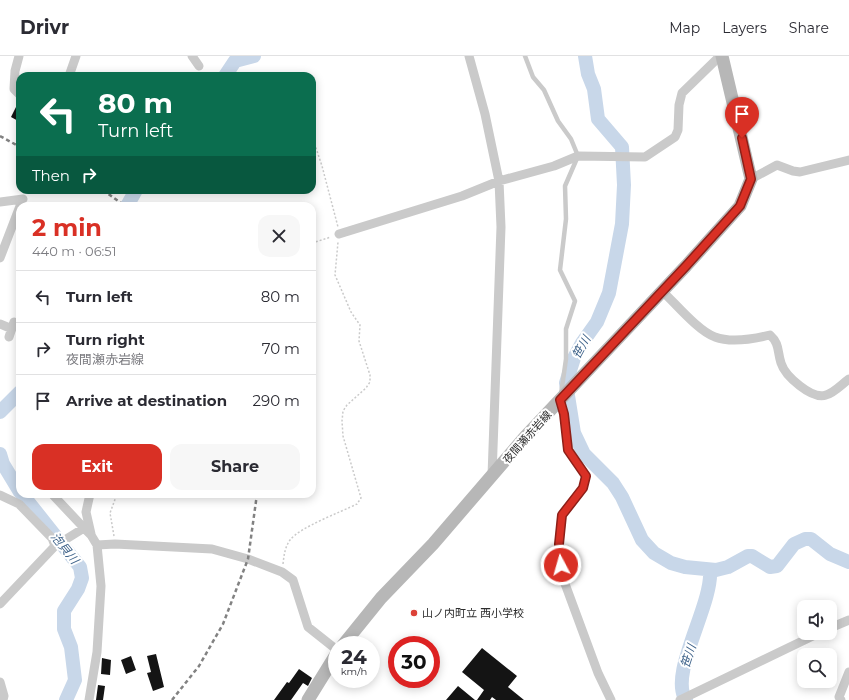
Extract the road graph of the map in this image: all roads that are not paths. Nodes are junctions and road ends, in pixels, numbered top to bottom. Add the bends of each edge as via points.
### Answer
1 (19, 56) edge
2 (76, 56) edge
3 (192, 56) edge
4 (469, 56) edge
5 (525, 56) edge
6 (721, 56) edge
7 (199, 66) dead end
8 (70, 72) edge
9 (16, 90) edge
10 (578, 156) junction
11 (849, 160) edge
12 (751, 179) junction
13 (499, 182) junction
14 (23, 200) edge
15 (0, 202) edge
16 (16, 218) edge
17 (339, 234) road end
18 (0, 258) edge
19 (662, 291) junction
20 (0, 324) edge
21 (12, 330) dead end
22 (849, 379) edge
23 (562, 398) junction
24 (492, 476) junction
25 (0, 495) edge
26 (56, 498) edge
27 (89, 498) edge
28 (88, 531) junction
29 (56, 545) junction
30 (96, 545) junction
31 (0, 604) edge
32 (849, 620) edge
33 (837, 625) edge
34 (350, 636) edge
35 (805, 640) edge
36 (328, 644) edge
37 (328, 666) edge
38 (849, 672) edge
39 (0, 682) edge
40 (3, 700) edge
41 (89, 700) edge
42 (308, 700) edge
43 (611, 700) edge
44 (680, 700) edge
45 (841, 700) edge

1 - 9 street via 15,71
2 - 8 street
3 - 7 street
4 - 13 street via 485,114
5 - 10 lane
6 - 10 street via 682,93 675,137 645,157
6 - 12 main road
10 - 13 street
10 - 23 lane via 565,186 566,219 560,270 576,301 566,329
11 - 12 street via 800,172 777,165
12 - 19 main road, 夜間瀬赤岩線 via 740,206
13 - 17 street
13 - 24 street via 501,227
14 - 15 street
16 - 18 street
19 - 22 street via 714,337 724,340 747,340 770,335 776,341 781,364 791,379 814,395 826,395
19 - 23 main road, 夜間瀬赤岩線
20 - 21 street
23 - 24 main road, 夜間瀬赤岩線
23 - 43 street via 568,450 586,476 583,488 562,515 559,544 561,565 564,581 598,673
24 - 34 main road, 夜間瀬赤岩線 via 433,544 381,598
25 - 29 street via 19,504
26 - 28 street
27 - 28 street via 86,512
28 - 29 street
28 - 30 street
29 - 31 street
30 - 36 street via 212,549 282,572 293,580 308,627
30 - 41 street via 101,586 97,652
32 - 33 street
35 - 44 street
37 - 42 main road
38 - 45 street via 839,697
39 - 40 street

